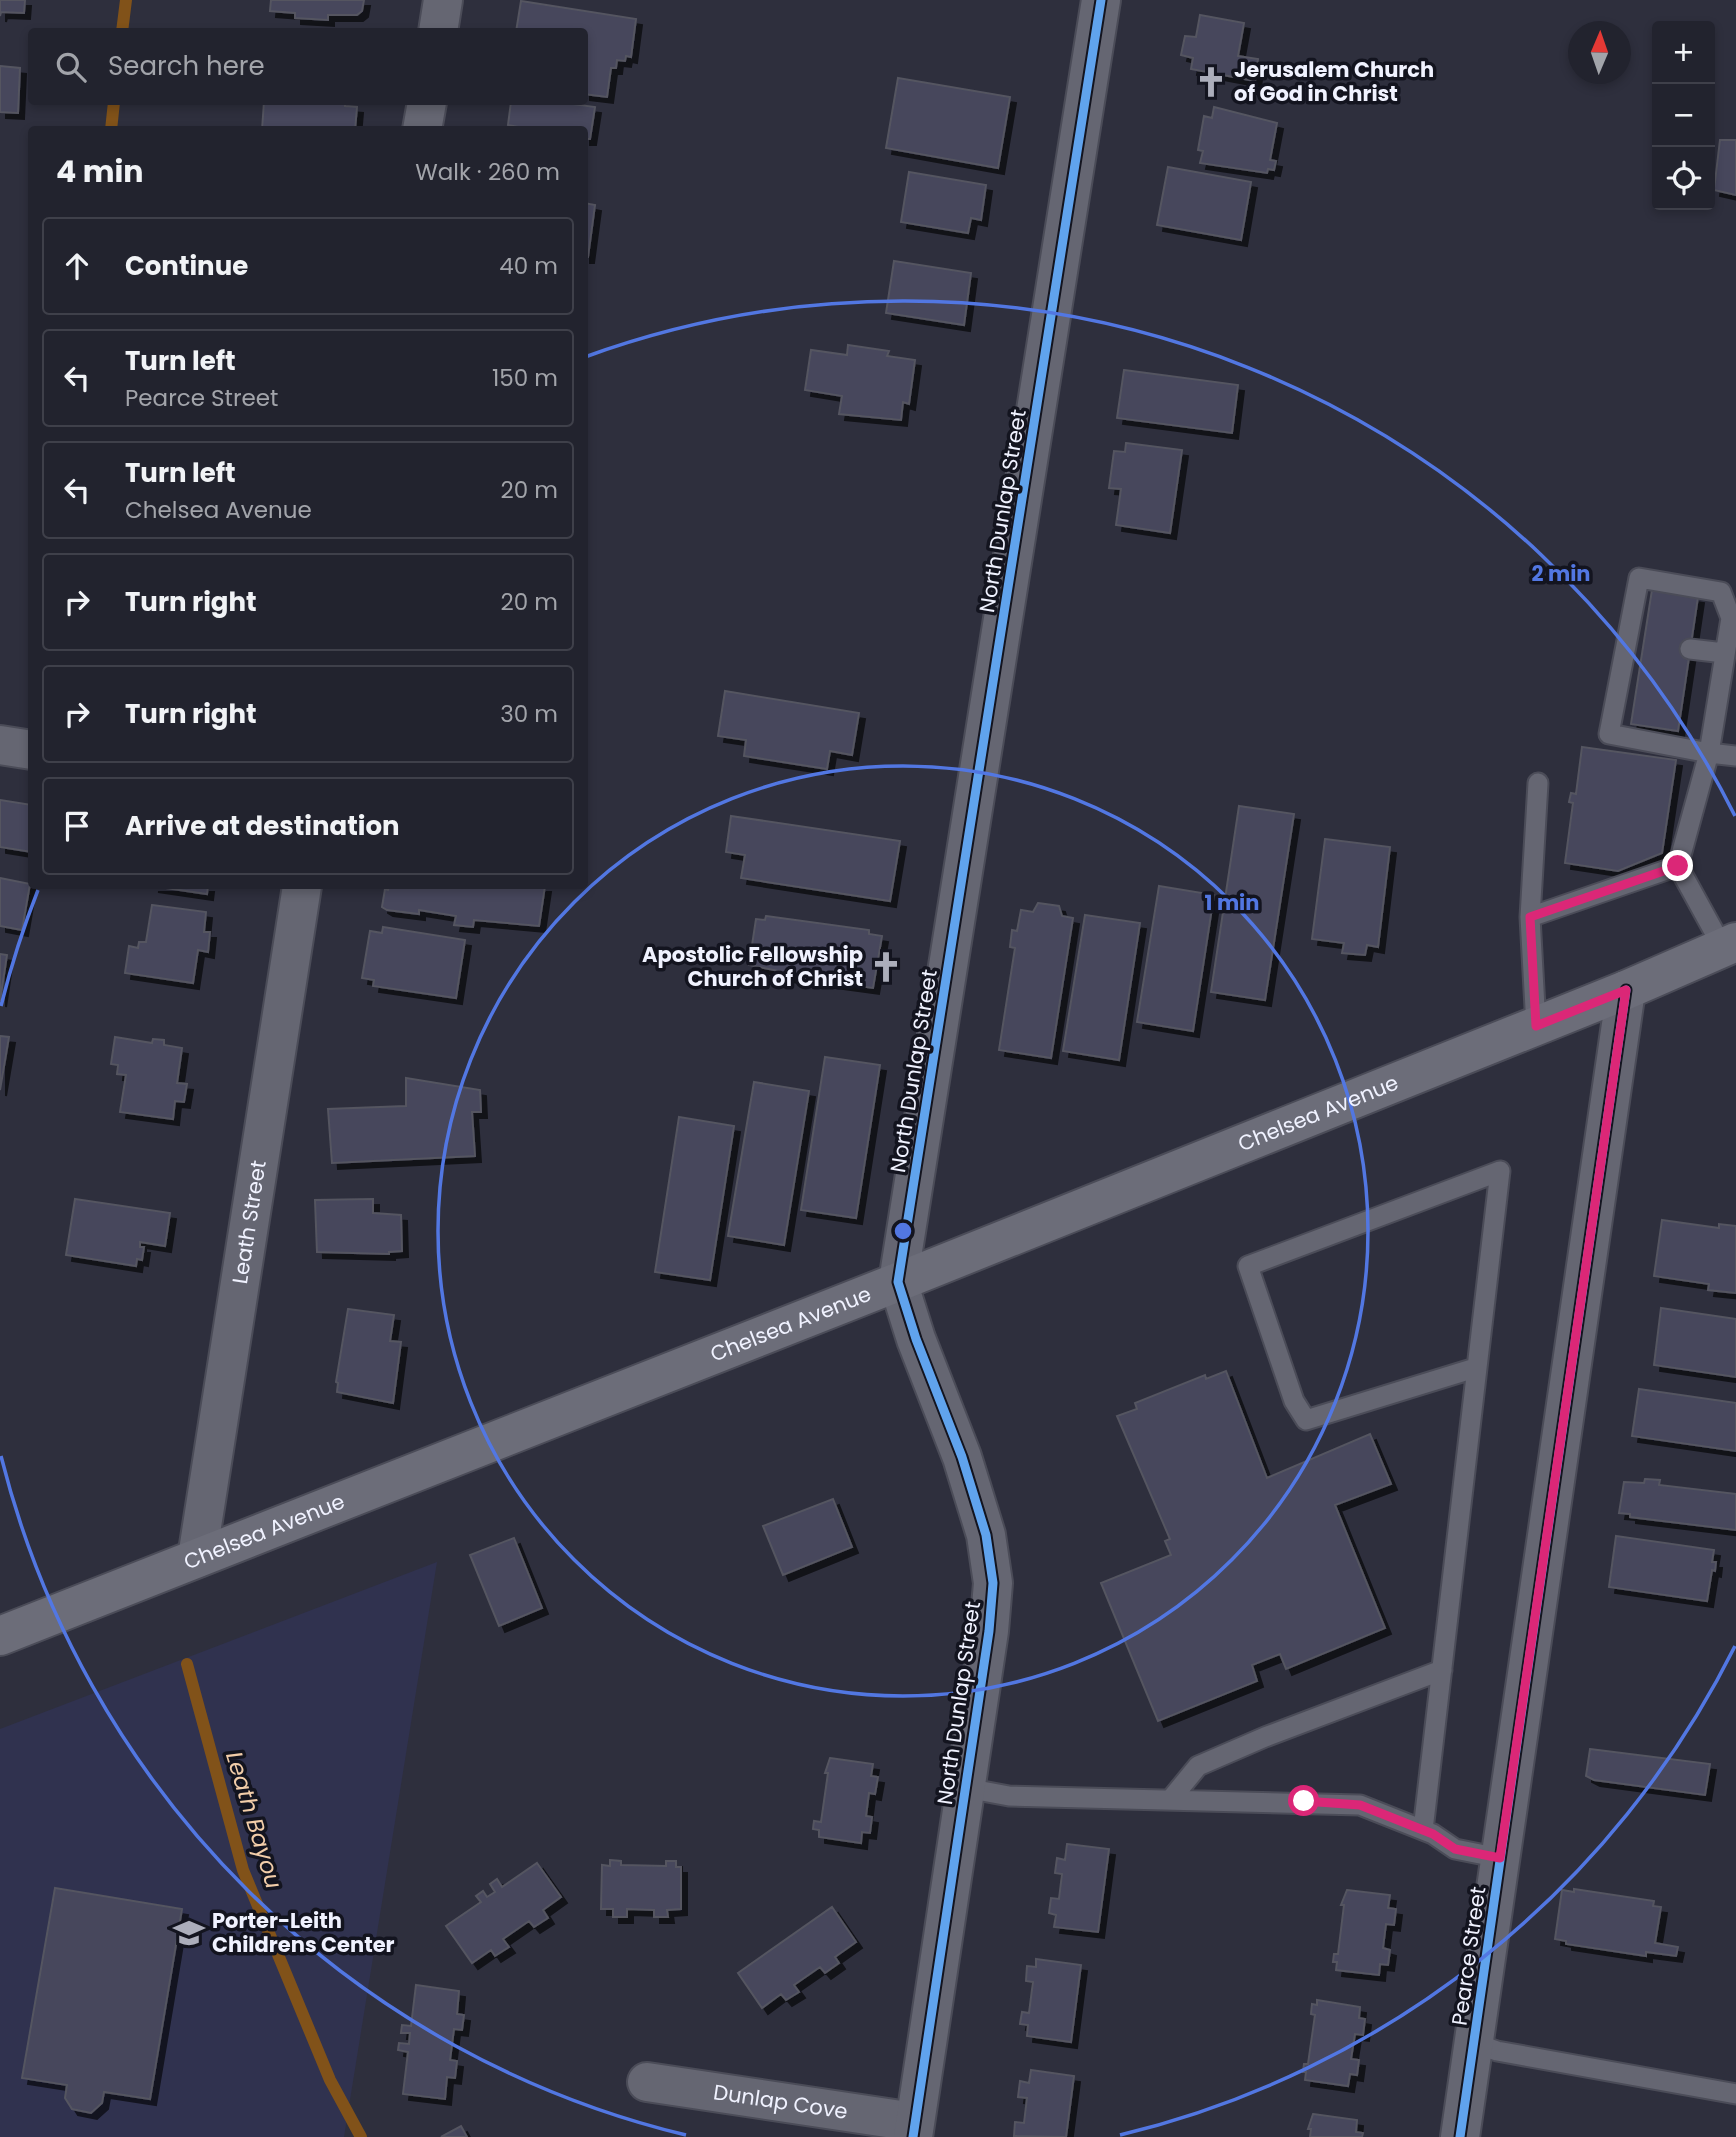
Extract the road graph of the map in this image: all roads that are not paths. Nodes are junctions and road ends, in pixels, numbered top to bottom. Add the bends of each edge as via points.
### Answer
1 (443, 0) edge
2 (1101, 0) edge
3 (439, 28) edge
4 (426, 105) edge
5 (423, 126) edge
6 (1733, 619) edge
7 (1690, 649) dead end
8 (1724, 653) junction
9 (0, 745) edge
10 (28, 749) edge
11 (1709, 753) junction
12 (1736, 756) edge
13 (1538, 783) dead end
14 (1678, 866) junction
15 (302, 889) edge
16 (1530, 917) junction
17 (1730, 945) edge
18 (1626, 990) junction
19 (1536, 1026) junction
20 (898, 1282) junction
21 (1475, 1367) junction
22 (197, 1558) junction
23 (0, 1636) edge
24 (1442, 1670) junction
25 (966, 1788) junction
26 (1171, 1799) junction
27 (1423, 1830) junction
28 (1500, 1858) junction
29 (1474, 2043) junction
30 (647, 2082) dead end
31 (1736, 2094) edge
32 (914, 2129) edge
33 (1460, 2137) edge

1 - 3 street
2 - 20 street, North Dunlap Street
4 - 5 street
6 - 8 lane
6 - 11 lane via 1721,592 1639,578 1636,640 1609,734
7 - 8 lane
8 - 11 lane
9 - 10 street
11 - 12 lane
11 - 14 lane
13 - 16 lane
14 - 16 lane
14 - 17 lane
15 - 22 street, Leath Street
16 - 19 lane
17 - 18 main road, Chelsea Avenue
18 - 19 main road, Chelsea Avenue
18 - 28 street, Pearce Street
19 - 20 main road, Chelsea Avenue
20 - 22 main road, Chelsea Avenue
20 - 25 street, North Dunlap Street via 962,1457 986,1535 991,1571 989,1630
21 - 21 lane via 1500,1171 1248,1266 1294,1401 1306,1420
21 - 24 lane
22 - 23 main road, Chelsea Avenue
24 - 26 lane via 1198,1766
24 - 27 lane
25 - 26 lane via 1009,1796
25 - 32 street, North Dunlap Street
26 - 27 lane via 1360,1805
27 - 28 lane via 1455,1849
28 - 29 street, Pearce Street
29 - 31 lane
29 - 33 street, Pearce Street
30 - 32 street, Dunlap Cove

